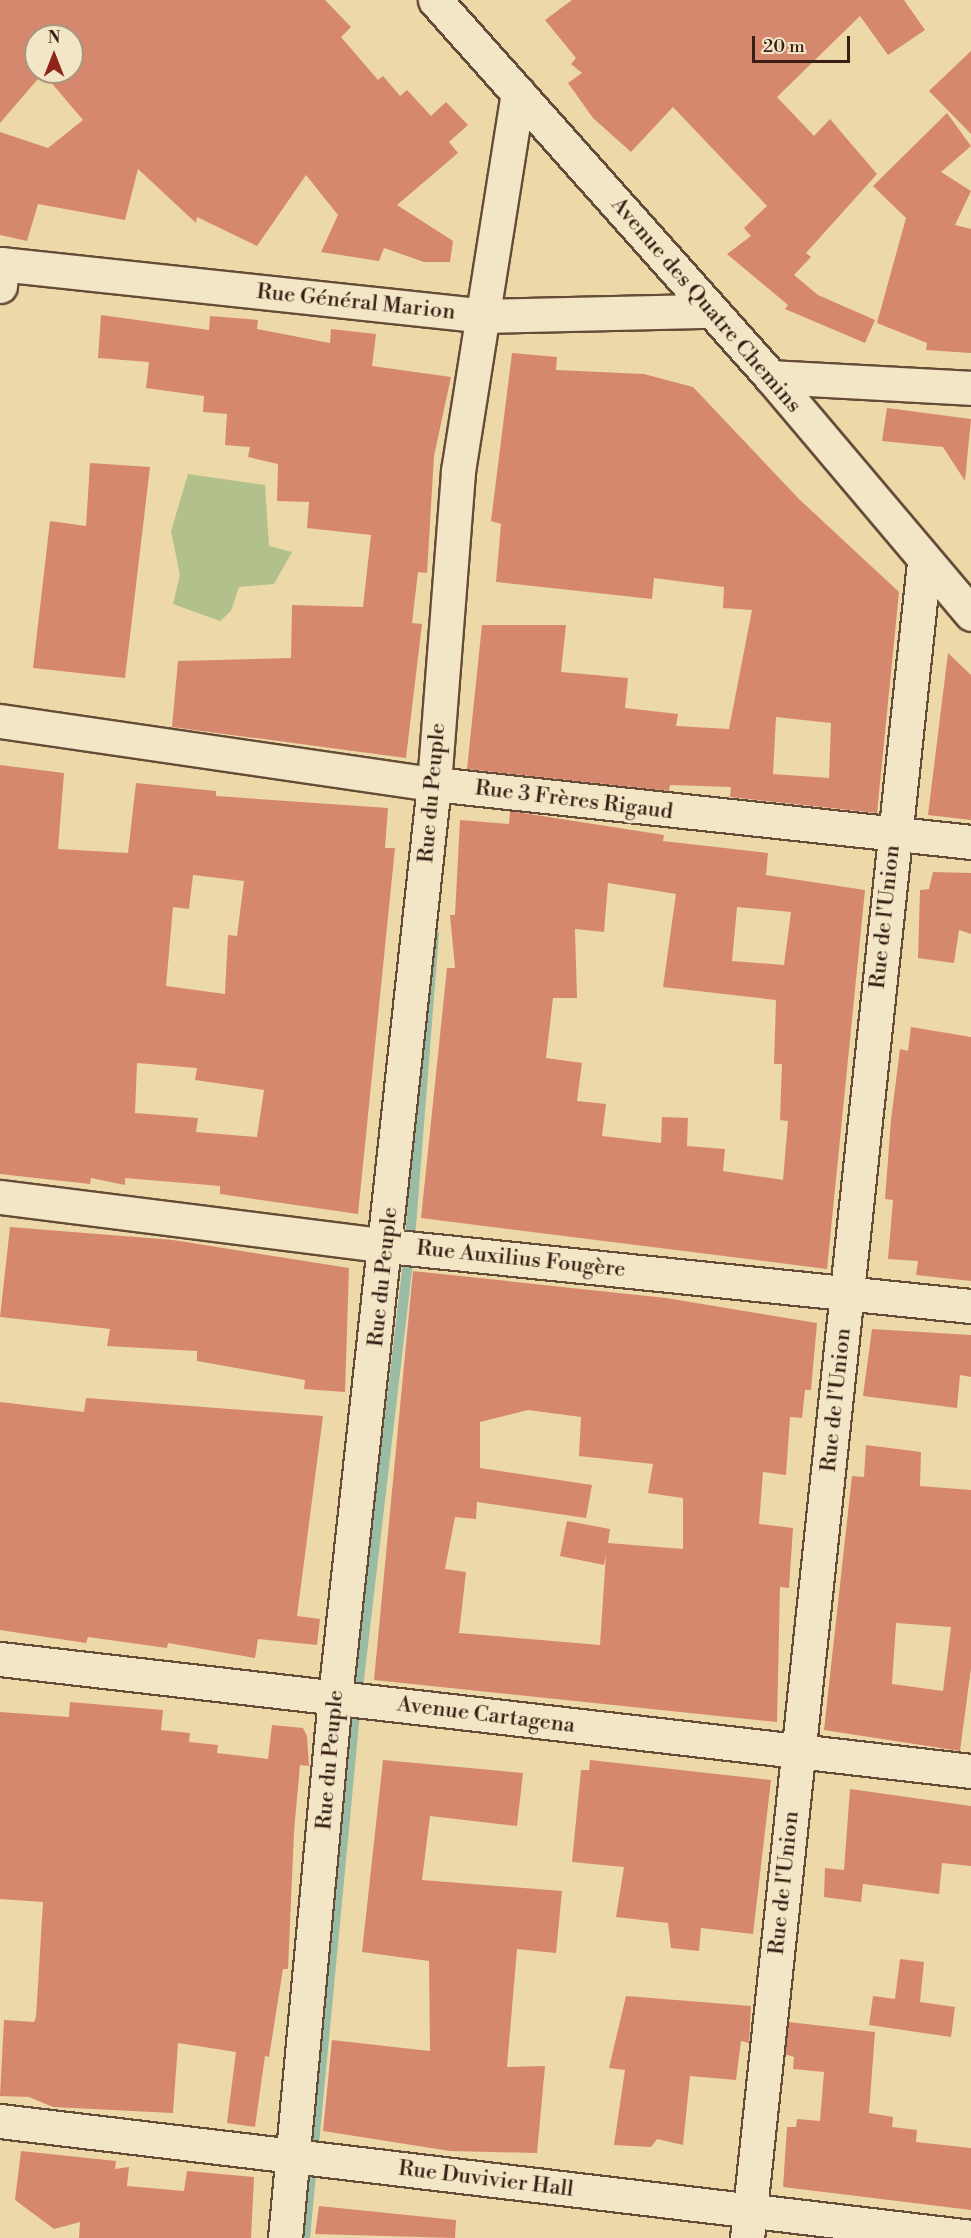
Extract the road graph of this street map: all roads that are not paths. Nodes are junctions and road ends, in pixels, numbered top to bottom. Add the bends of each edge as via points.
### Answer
1 (435, 0) edge
2 (518, 93) junction
3 (0, 271) edge
4 (712, 311) junction
5 (484, 316) junction
6 (771, 377) junction
7 (971, 388) edge
8 (924, 562) junction
9 (971, 614) edge
10 (0, 721) edge
11 (434, 784) junction
12 (893, 837) junction
13 (971, 842) edge
14 (0, 1197) edge
15 (387, 1246) junction
16 (848, 1292) junction
17 (971, 1306) edge
18 (0, 1659) edge
19 (335, 1697) junction
20 (797, 1752) junction
21 (971, 1771) edge
22 (0, 2121) edge
23 (294, 2157) junction
24 (749, 2224) edge
25 (971, 2237) edge
26 (285, 2238) edge

1 - 2 street, Avenue des Quatre Chemins
2 - 4 street, Avenue des Quatre Chemins
2 - 5 street, Rue du Peuple
3 - 5 street, Rue Général Marion
4 - 5 street, Rue Général Marion
4 - 6 street, Avenue des Quatre Chemins
5 - 11 street, Rue du Peuple via 458,471
6 - 7 street
6 - 8 street, Avenue des Quatre Chemins
8 - 9 street, Avenue des Quatre Chemins
8 - 12 street, Rue de l'Union
10 - 11 street, Rue 3 Frères Rigaud
11 - 12 street, Rue 3 Frères Rigaud
11 - 15 street, Rue du Peuple
12 - 13 street, Rue 3 Frères Rigaud
12 - 16 street, Rue de l'Union
14 - 15 street, Rue Auxilius Fougère
15 - 16 street, Rue Auxilius Fougère
15 - 19 street, Rue du Peuple
16 - 17 street, Rue Auxilius Fougère
16 - 20 street, Rue de l'Union
18 - 19 street, Avenue Cartagena
19 - 20 street, Avenue Cartagena
19 - 23 street, Rue du Peuple
20 - 21 street, Avenue Cartagena
20 - 24 street, Rue de l'Union
22 - 23 street, Rue Duvivier Hall
23 - 24 street, Rue Duvivier Hall
23 - 26 street, Rue du Peuple
24 - 25 street, Rue Duvivier Hall

